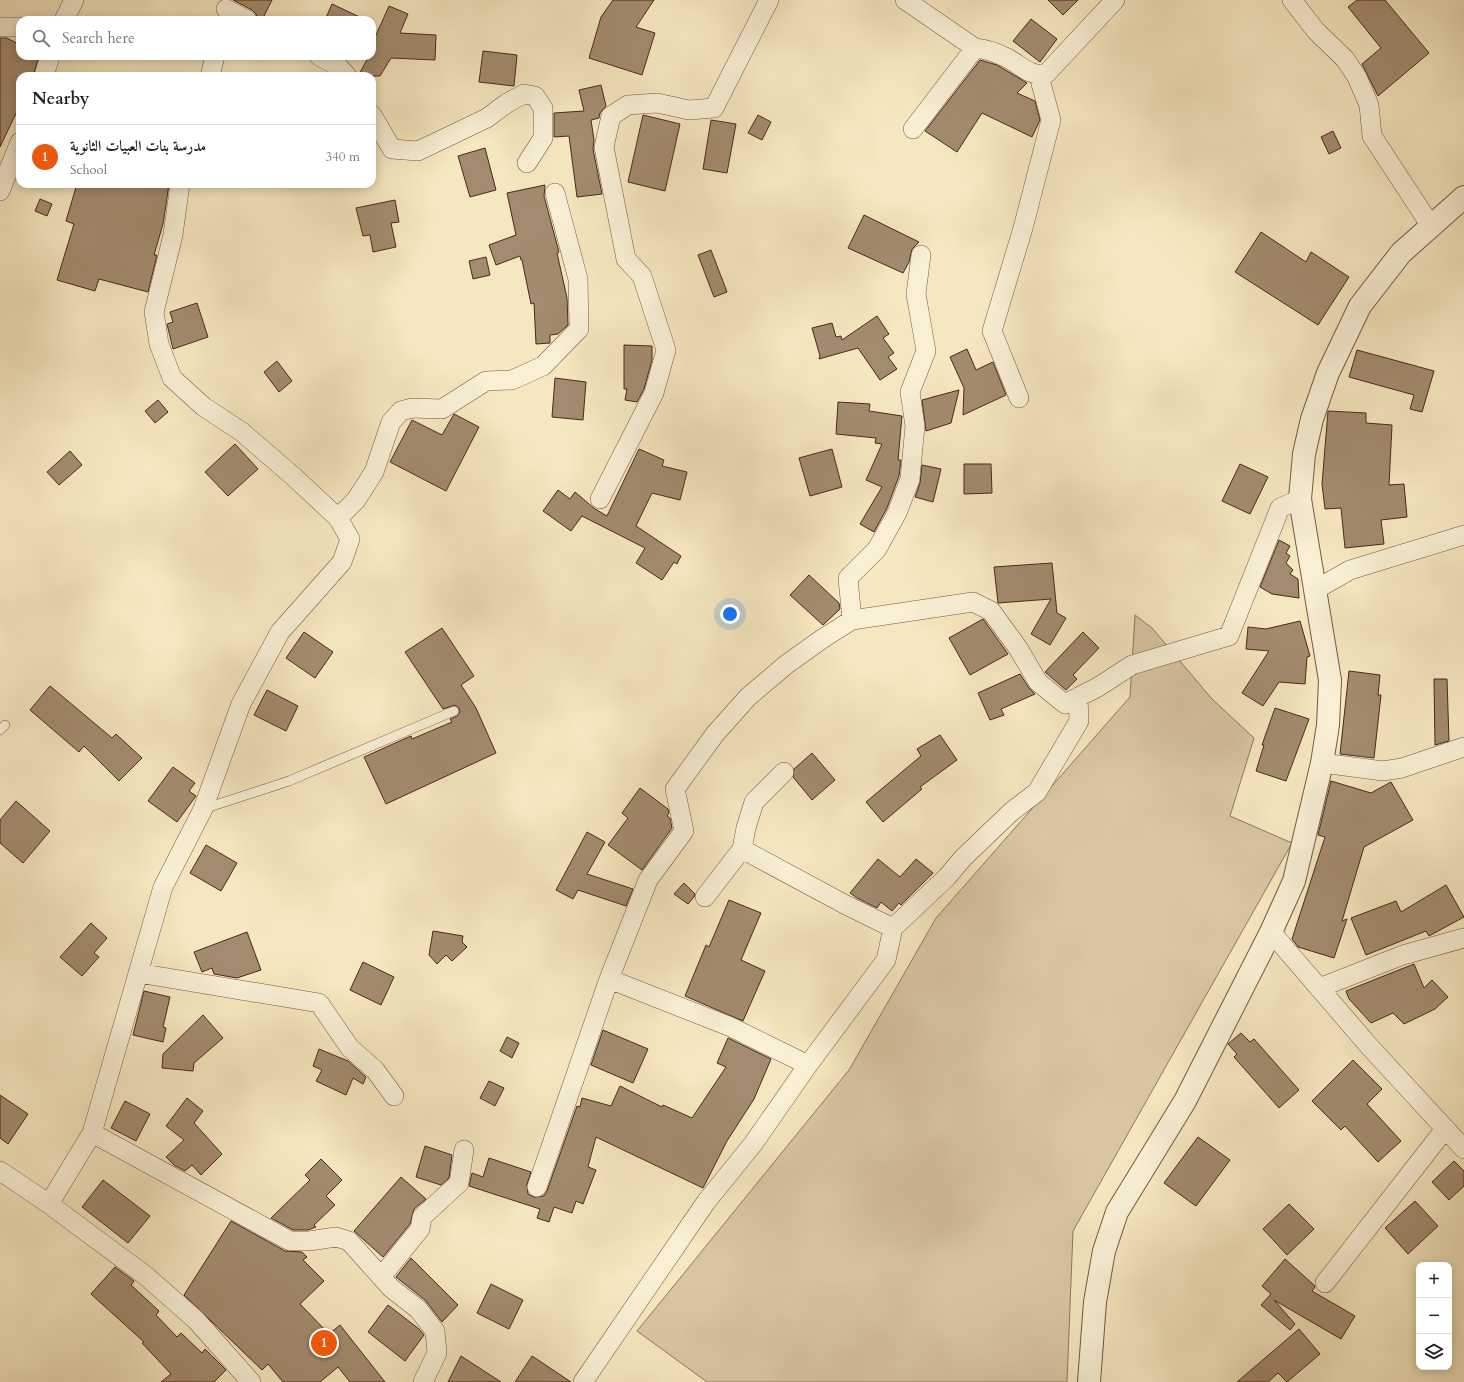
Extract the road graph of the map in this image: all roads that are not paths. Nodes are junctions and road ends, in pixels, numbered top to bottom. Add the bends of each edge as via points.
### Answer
1 (74, 0) edge
2 (768, 0) edge
3 (905, 0) edge
4 (1115, 0) edge
5 (1292, 0) edge
6 (226, 10) edge
7 (66, 16) edge
8 (239, 16) edge
9 (0, 27) edge
10 (16, 27) edge
11 (975, 48) junction
12 (49, 60) edge
13 (214, 60) edge
14 (327, 60) edge
15 (45, 72) edge
16 (211, 72) edge
17 (343, 72) edge
18 (1040, 76) junction
19 (376, 122) edge
20 (913, 129) dead end
21 (16, 152) edge
22 (527, 163) dead end
23 (179, 188) edge
24 (0, 191) edge
25 (554, 193) dead end
26 (1464, 197) edge
27 (1431, 226) junction
28 (921, 255) dead end
29 (1019, 398) dead end
30 (600, 499) dead end
31 (1300, 499) junction
32 (338, 518) junction
33 (1464, 535) edge
34 (1315, 590) junction
35 (852, 620) junction
36 (1078, 697) junction
37 (454, 711) dead end
38 (1464, 747) edge
39 (1322, 763) junction
40 (784, 772) dead end
41 (203, 809) junction
42 (742, 849) junction
43 (704, 897) dead end
44 (892, 928) junction
45 (1271, 932) junction
46 (1464, 938) edge
47 (138, 973) junction
48 (610, 979) junction
49 (1319, 988) junction
50 (808, 1065) junction
51 (394, 1096) dead end
52 (1445, 1129) junction
53 (92, 1134) junction
54 (1464, 1149) edge
55 (464, 1150) dead end
56 (0, 1171) edge
57 (538, 1187) dead end
58 (49, 1204) junction
59 (381, 1277) junction
60 (1325, 1283) dead end
61 (251, 1382) edge
62 (423, 1382) edge
63 (583, 1382) edge
64 (1089, 1382) edge

1 - 7 street
2 - 30 street via 714,108 689,110 657,103 628,105 611,116 604,147 626,258 642,276 666,350 654,393
3 - 11 street
4 - 18 street via 1047,73
5 - 27 street via 1316,31 1345,59 1357,77 1369,105 1372,136
6 - 8 street
9 - 10 street
11 - 18 street via 987,49 1005,56 1032,74
11 - 20 street
12 - 15 street
13 - 16 street
14 - 17 street
18 - 29 street via 1051,120 1023,228 992,331
19 - 22 street via 392,149 418,151 486,118 506,103 524,94 535,96 543,108 543,138
21 - 24 street
23 - 32 street via 173,235 154,312 159,344 172,378 204,407 242,432
25 - 32 street via 578,280 580,330 543,366 512,380 486,381 442,409 412,408 400,411 391,422 374,472 356,500
26 - 27 street
27 - 31 street via 1401,253 1360,306 1328,373 1312,419 1304,454
28 - 35 street via 916,294 926,351 910,392 915,426 910,479 897,513 877,549 848,578
31 - 34 street
31 - 36 street via 1280,508 1229,636 1132,665
32 - 41 street via 350,539 342,562 280,632 241,704
33 - 34 street via 1350,570
34 - 39 street via 1330,680 1328,725
35 - 36 street via 973,602 991,611 1018,648 1038,682 1065,704
35 - 48 street via 787,664 748,697 715,734 675,789 684,831 648,880
36 - 44 street via 1079,721 1037,792 1011,812
37 - 41 lane via 289,781
38 - 39 street via 1402,768 1383,771
39 - 45 street via 1294,880
40 - 42 street via 754,802
41 - 47 street via 163,887
42 - 43 street
42 - 44 street
44 - 50 street via 886,960
45 - 49 street
45 - 64 street via 1185,1101 1117,1212 1104,1251 1095,1302
46 - 49 street via 1403,955
47 - 51 street via 319,1003 350,1048 375,1070
47 - 53 street
48 - 50 street via 731,1027
48 - 57 street
49 - 52 street
50 - 63 street via 753,1144 706,1202
52 - 54 street
52 - 60 street
53 - 58 street
53 - 59 street via 290,1240 309,1241 336,1237 350,1241
55 - 59 street via 459,1183 422,1217 420,1229
56 - 58 street
58 - 61 street via 146,1276 196,1320
59 - 62 street via 418,1309 435,1331 437,1353

